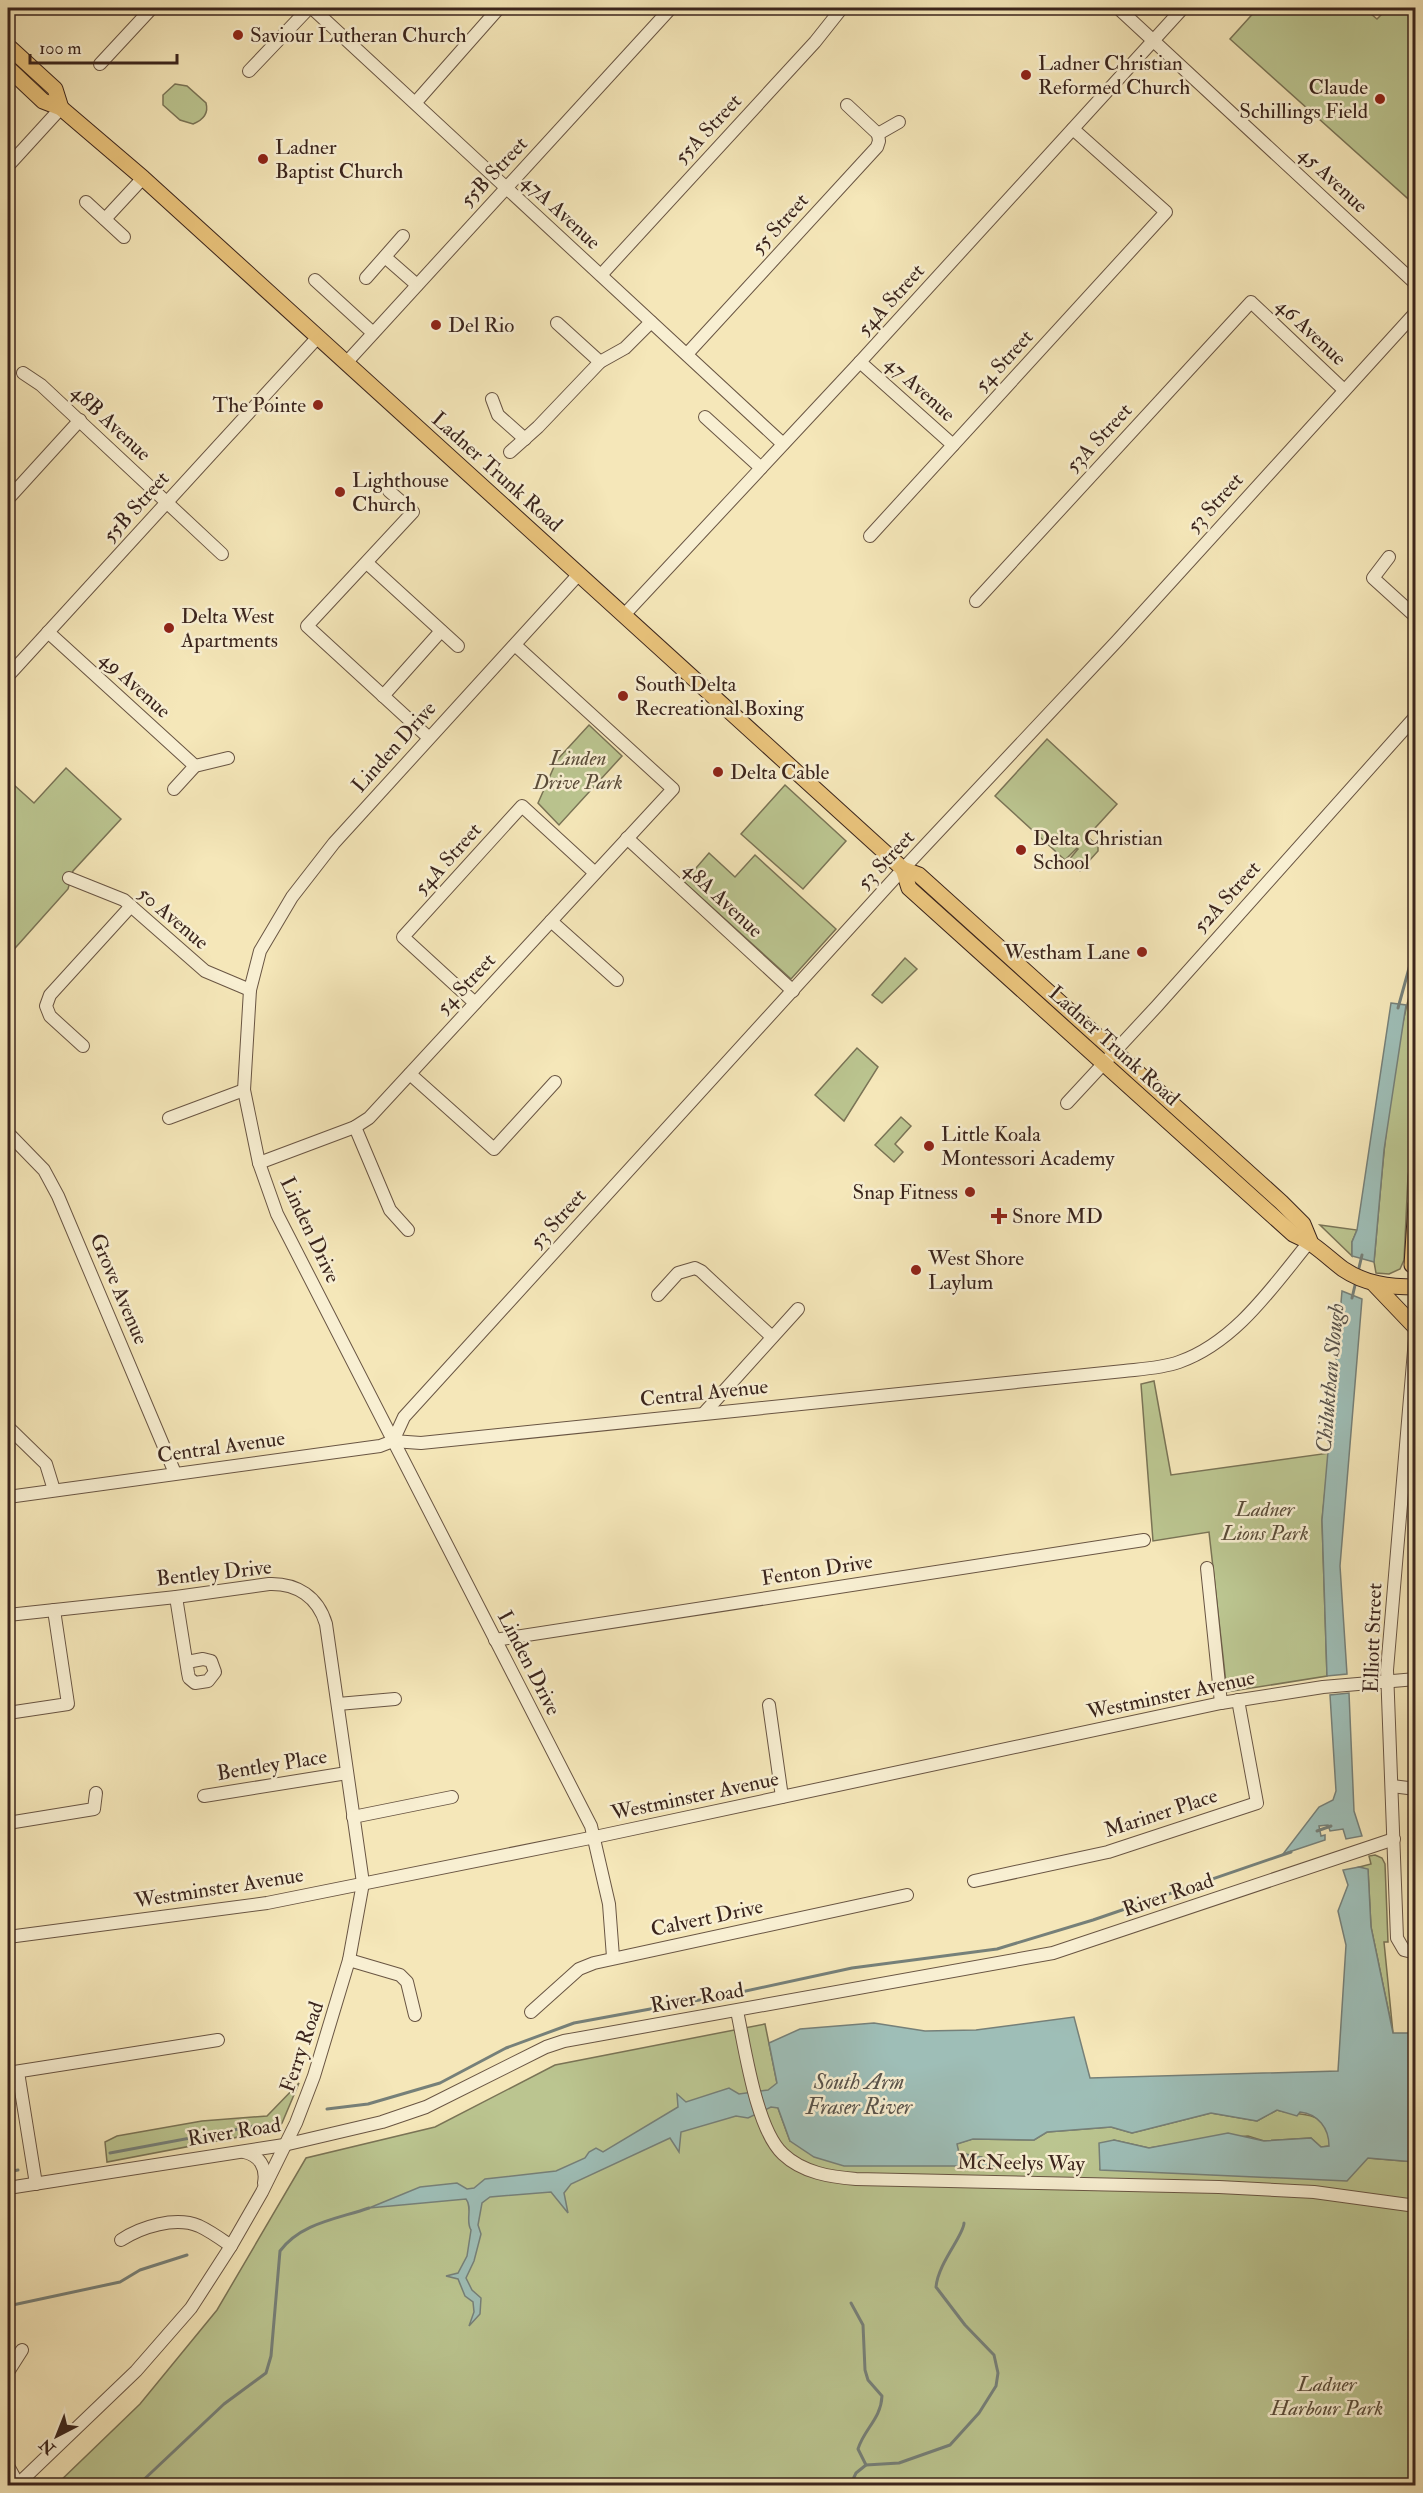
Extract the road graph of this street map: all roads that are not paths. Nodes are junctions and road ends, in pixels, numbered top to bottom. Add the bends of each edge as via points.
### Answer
1 (152, 8) edge
2 (310, 8) edge
3 (499, 8) edge
4 (671, 8) edge
5 (842, 8) edge
6 (1118, 8) edge
7 (1183, 8) edge
8 (1154, 39) junction
9 (8, 46) edge
10 (100, 64) dead end
11 (8, 68) edge
12 (249, 72) dead end
13 (416, 102) junction
14 (847, 105) dead end
15 (61, 108) junction
16 (898, 122) dead end
17 (1072, 129) junction
18 (878, 134) junction
19 (8, 166) edge
20 (143, 178) junction
21 (506, 188) junction
22 (86, 202) dead end
23 (105, 219) junction
24 (403, 236) dead end
25 (124, 237) dead end
26 (385, 257) junction
27 (601, 275) junction
28 (366, 278) dead end
29 (315, 280) dead end
30 (1416, 284) edge
31 (417, 285) junction
32 (1251, 302) joint
33 (1416, 312) edge
34 (651, 322) junction
35 (557, 323) dead end
36 (373, 333) junction
37 (318, 337) junction
38 (687, 354) junction
39 (600, 362) junction
40 (860, 362) junction
41 (346, 363) junction
42 (23, 374) dead end
43 (1344, 390) junction
44 (492, 399) dead end
45 (705, 417) dead end
46 (80, 420) junction
47 (525, 439) junction
48 (783, 444) junction
49 (953, 445) junction
50 (510, 452) dead end
51 (761, 468) junction
52 (389, 490) dead end
53 (8, 499) edge
54 (168, 501) junction
55 (870, 536) dead end
56 (222, 554) dead end
57 (1389, 557) dead end
58 (367, 563) junction
59 (579, 574) junction
60 (976, 601) dead end
61 (624, 615) junction
62 (1416, 617) edge
63 (441, 631) junction
64 (48, 632) junction
65 (515, 645) junction
66 (458, 646) dead end
67 (8, 676) edge
68 (383, 696) junction
69 (1416, 716) edge
70 (428, 737) junction
71 (228, 758) dead end
72 (195, 766) junction
73 (174, 789) dead end
74 (627, 838) junction
75 (903, 869) junction
76 (595, 873) junction
77 (69, 878) dead end
78 (131, 906) junction
79 (551, 921) junction
80 (617, 980) dead end
81 (250, 990) junction
82 (793, 991) junction
83 (475, 1003) junction
84 (83, 1046) dead end
85 (1113, 1051) junction
86 (1102, 1063) junction
87 (410, 1074) junction
88 (555, 1082) dead end
89 (244, 1090) junction
90 (1067, 1102) dead end
91 (169, 1118) dead end
92 (355, 1126) junction
93 (8, 1132) edge
94 (260, 1162) junction
95 (1416, 1204) edge
96 (408, 1230) dead end
97 (1311, 1241) junction
98 (1416, 1268) edge
99 (1374, 1284) junction
100 (1416, 1287) edge
101 (658, 1295) dead end
102 (798, 1309) dead end
103 (1416, 1327) edge
104 (772, 1337) junction
105 (1413, 1396) edge
106 (705, 1413) junction
107 (8, 1427) edge
108 (393, 1441) junction
109 (175, 1473) junction
110 (54, 1490) junction
111 (8, 1497) edge
112 (1144, 1540) dead end
113 (1207, 1568) dead end
114 (176, 1597) junction
115 (54, 1610) junction
116 (8, 1615) edge
117 (495, 1640) junction
118 (187, 1662) dead end
119 (1416, 1679) edge
120 (1388, 1680) junction
121 (395, 1699) dead end
122 (1238, 1700) junction
123 (1221, 1703) junction
124 (338, 1704) junction
125 (769, 1705) dead end
126 (8, 1713) edge
127 (346, 1773) junction
128 (1392, 1786) junction
129 (1416, 1789) edge
130 (96, 1793) dead end
131 (204, 1796) dead end
132 (452, 1797) dead end
133 (782, 1797) junction
134 (353, 1817) junction
135 (8, 1822) edge
136 (595, 1837) junction
137 (1394, 1839) junction
138 (974, 1881) dead end
139 (363, 1883) junction
140 (907, 1895) dead end
141 (8, 1937) edge
142 (1410, 1952) edge
143 (613, 1957) junction
144 (349, 1960) junction
145 (737, 2011) junction
146 (531, 2012) dead end
147 (415, 2015) dead end
148 (218, 2040) dead end
149 (13, 2073) edge
150 (284, 2145) junction
151 (239, 2152) junction
152 (36, 2184) junction
153 (8, 2188) edge
154 (262, 2192) junction
155 (1416, 2206) edge
156 (121, 2240) dead end
157 (231, 2246) junction
158 (22, 2350) dead end
159 (8, 2372) edge
160 (8, 2466) edge
161 (14, 2482) edge

1 - 10 street
2 - 12 street, 47A Avenue
2 - 13 street, 47A Avenue
3 - 13 street
4 - 21 street, 55B Street
5 - 27 street, 55A Street
6 - 8 street, 45 Avenue
7 - 8 street, 54A Street
8 - 17 street, 54A Street
8 - 30 street, 45 Avenue
9 - 15 main road, Ladner Trunk Road via 55,89
11 - 15 main road, Ladner Trunk Road via 43,101
13 - 21 street, 47A Avenue
14 - 18 street
15 - 19 street
15 - 20 main road, Ladner Trunk Road
16 - 18 street
17 - 40 street, 54A Street
17 - 49 street, 54 Street via 1166,212
18 - 38 street, 55 Street via 877,147
20 - 23 street
20 - 37 main road, Ladner Trunk Road
21 - 27 street, 47A Avenue
21 - 31 street, 55B Street
22 - 23 street
23 - 25 street
24 - 26 street
26 - 28 street
26 - 31 street
27 - 34 street, 47A Avenue
29 - 36 street
31 - 36 street, 55B Street
32 - 43 street, 46 Avenue
32 - 60 street, 53A Street
33 - 43 street, 53 Street
34 - 38 street, 47A Avenue
34 - 39 street via 629,345
35 - 39 street
36 - 41 street, 55B Street
37 - 41 main road, Ladner Trunk Road
37 - 54 street, 55B Street
38 - 48 street, 47A Avenue
39 - 47 street
40 - 48 street, 54A Street
40 - 49 street, 47 Avenue
41 - 59 main road, Ladner Trunk Road
42 - 46 street, 48B Avenue
43 - 75 street, 53 Street via 1118,641
44 - 47 street via 498,415
45 - 51 street
46 - 53 street
46 - 54 street, 48B Avenue
47 - 50 street
48 - 51 street, 54A Street
49 - 55 street, 54 Street
51 - 61 street, 54A Street
52 - 58 street via 413,512
54 - 56 street, 48B Avenue
54 - 64 street, 55B Street
57 - 62 street via 1373,578
58 - 63 street
58 - 68 street via 307,626
59 - 61 main road, Ladner Trunk Road
59 - 65 street, Linden Drive
61 - 75 main road, Ladner Trunk Road
63 - 66 street
63 - 68 street
64 - 67 street, 55B Street
64 - 72 street, 49 Avenue
65 - 70 street, Linden Drive
65 - 74 street, 54 Street via 673,789
68 - 70 street
69 - 85 street, 52A Street
70 - 81 street, Linden Drive via 292,897 260,951
71 - 72 street
72 - 73 street
74 - 76 street, 54 Street
74 - 82 street, 48A Avenue
75 - 82 street, 53 Street
75 - 85 main road, Ladner Trunk Road via 919,875
75 - 86 main road, Ladner Trunk Road via 909,888
76 - 79 street, 54 Street
76 - 83 street, 54A Street via 522,806 403,937
77 - 78 street, 50 Avenue
78 - 81 street, 50 Avenue via 206,971
78 - 84 street via 50,995 46,1006 50,1016
79 - 80 street
79 - 83 street, 54 Street
81 - 89 street, Linden Drive
82 - 108 street, 53 Street via 404,1417
83 - 87 street, 54 Street
85 - 86 street, 52A Street
85 - 97 main road, Ladner Trunk Road via 1281,1202 1303,1224
86 - 90 street, 52A Street
86 - 97 main road, Ladner Trunk Road via 1270,1215 1293,1234
87 - 88 street via 494,1149
87 - 92 street, 54 Street via 369,1118
89 - 91 street
89 - 94 street, Linden Drive
92 - 94 street, 54 Street
92 - 96 street via 390,1210
93 - 109 street, Grove Avenue via 44,1170 58,1196
94 - 108 street, Linden Drive via 277,1214
95 - 98 main road via 1412,1264
97 - 99 main road, Ladner Trunk Road via 1349,1272
97 - 106 street, Central Avenue via 1218,1344 1176,1363
99 - 100 main road, Ladner Trunk Road
99 - 103 main road
101 - 104 street via 678,1273 694,1268
102 - 104 street
103 - 105 street, Elliott Street
104 - 106 street
105 - 120 street, Elliott Street
106 - 108 street, Central Avenue via 421,1443
107 - 110 street via 46,1464
108 - 109 street, Central Avenue via 380,1446
108 - 117 street, Linden Drive
109 - 110 street, Central Avenue
110 - 111 street, Central Avenue
112 - 117 street, Fenton Drive
113 - 123 street
114 - 115 street, Bentley Drive
114 - 118 street
114 - 124 street, Bentley Drive via 269,1584 303,1591 324,1618
115 - 116 street, Bentley Drive
115 - 126 street via 68,1704
117 - 136 street, Linden Drive
119 - 120 street, Westminster Avenue
120 - 122 street, Westminster Avenue
120 - 128 street, Elliott Street
121 - 124 street
122 - 123 street, Westminster Avenue
122 - 138 street, Mariner Place via 1257,1803 1108,1852
123 - 133 street, Westminster Avenue
124 - 127 street, Bentley Drive
125 - 133 street
127 - 131 street, Bentley Place
127 - 134 street, Bentley Drive
128 - 129 street
128 - 137 street, Elliott Street
130 - 135 street via 94,1809
132 - 134 street
133 - 136 street, Westminster Avenue
134 - 139 street, Bentley Drive
136 - 139 street, Westminster Avenue
136 - 143 street, Linden Drive via 609,1904
137 - 142 street, Elliott Street via 1397,1938
137 - 145 street, River Road via 1053,1953
139 - 141 street, Westminster Avenue via 267,1903
139 - 144 street, Ferry Road
140 - 143 street, Calvert Drive
143 - 146 street, Calvert Drive via 579,1969
144 - 147 street via 400,1975 407,1982
144 - 150 street, Ferry Road via 315,2076
145 - 150 street, River Road via 546,2047 426,2107 382,2122
145 - 155 street, McNeelys Way via 768,2133 783,2154 818,2174 1314,2192
148 - 149 street
149 - 152 street
150 - 151 street, River Road
150 - 154 street, Ferry Road
151 - 152 street, River Road
151 - 154 street via 262,2163 266,2172
152 - 153 street, River Road
154 - 157 street, Ferry Road
156 - 157 street via 137,2230 186,2222
157 - 161 street, Ferry Road via 191,2308 136,2371
158 - 159 street
160 - 161 street

